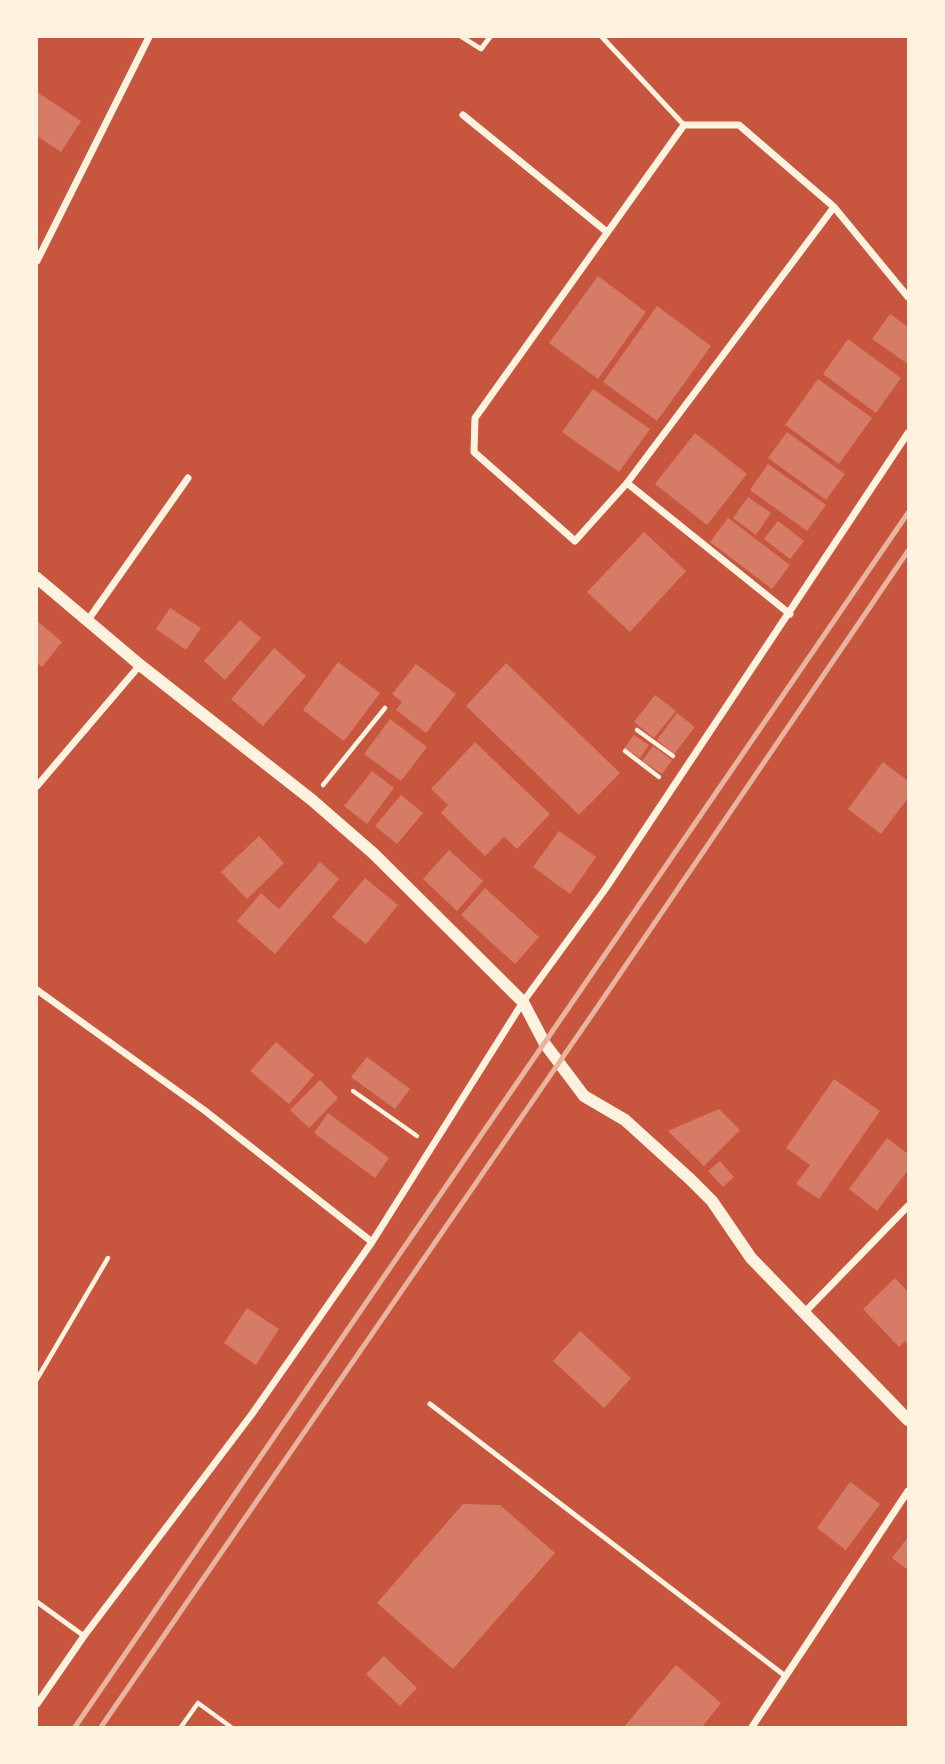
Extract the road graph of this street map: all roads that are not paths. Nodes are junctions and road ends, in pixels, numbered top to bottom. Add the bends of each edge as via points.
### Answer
1 (149, 37) edge
2 (462, 37) edge
3 (490, 37) edge
4 (602, 37) edge
5 (463, 115) dead end
6 (684, 125) junction
7 (834, 207) junction
8 (607, 232) junction
9 (37, 261) edge
10 (908, 297) edge
11 (908, 433) edge
12 (188, 478) dead end
13 (627, 483) junction
14 (37, 578) edge
15 (790, 614) junction
16 (88, 620) junction
17 (140, 664) junction
18 (37, 786) edge
19 (37, 990) edge
20 (523, 1002) junction
21 (908, 1206) edge
22 (372, 1242) junction
23 (804, 1313) junction
24 (430, 1404) dead end
25 (908, 1420) edge
26 (908, 1491) edge
27 (37, 1602) edge
28 (84, 1636) junction
29 (784, 1675) junction
30 (37, 1704) edge
31 (752, 1727) edge

1 - 9 street
2 - 3 lane via 481,49
4 - 6 lane
5 - 8 street
6 - 7 street via 738,125
6 - 8 street
7 - 10 street
7 - 13 street
8 - 13 street via 475,418 474,452 575,541
11 - 15 street
12 - 16 street
13 - 15 street
14 - 16 street
15 - 20 street via 606,888
16 - 17 street
17 - 18 street
17 - 20 street via 374,854
19 - 22 street via 204,1110
20 - 22 street
20 - 23 street via 545,1044 584,1096 625,1120 690,1178 712,1201 751,1258
21 - 23 street
22 - 28 street via 252,1414
23 - 25 street
24 - 29 lane
26 - 29 street
27 - 28 lane
28 - 30 street
29 - 31 street

